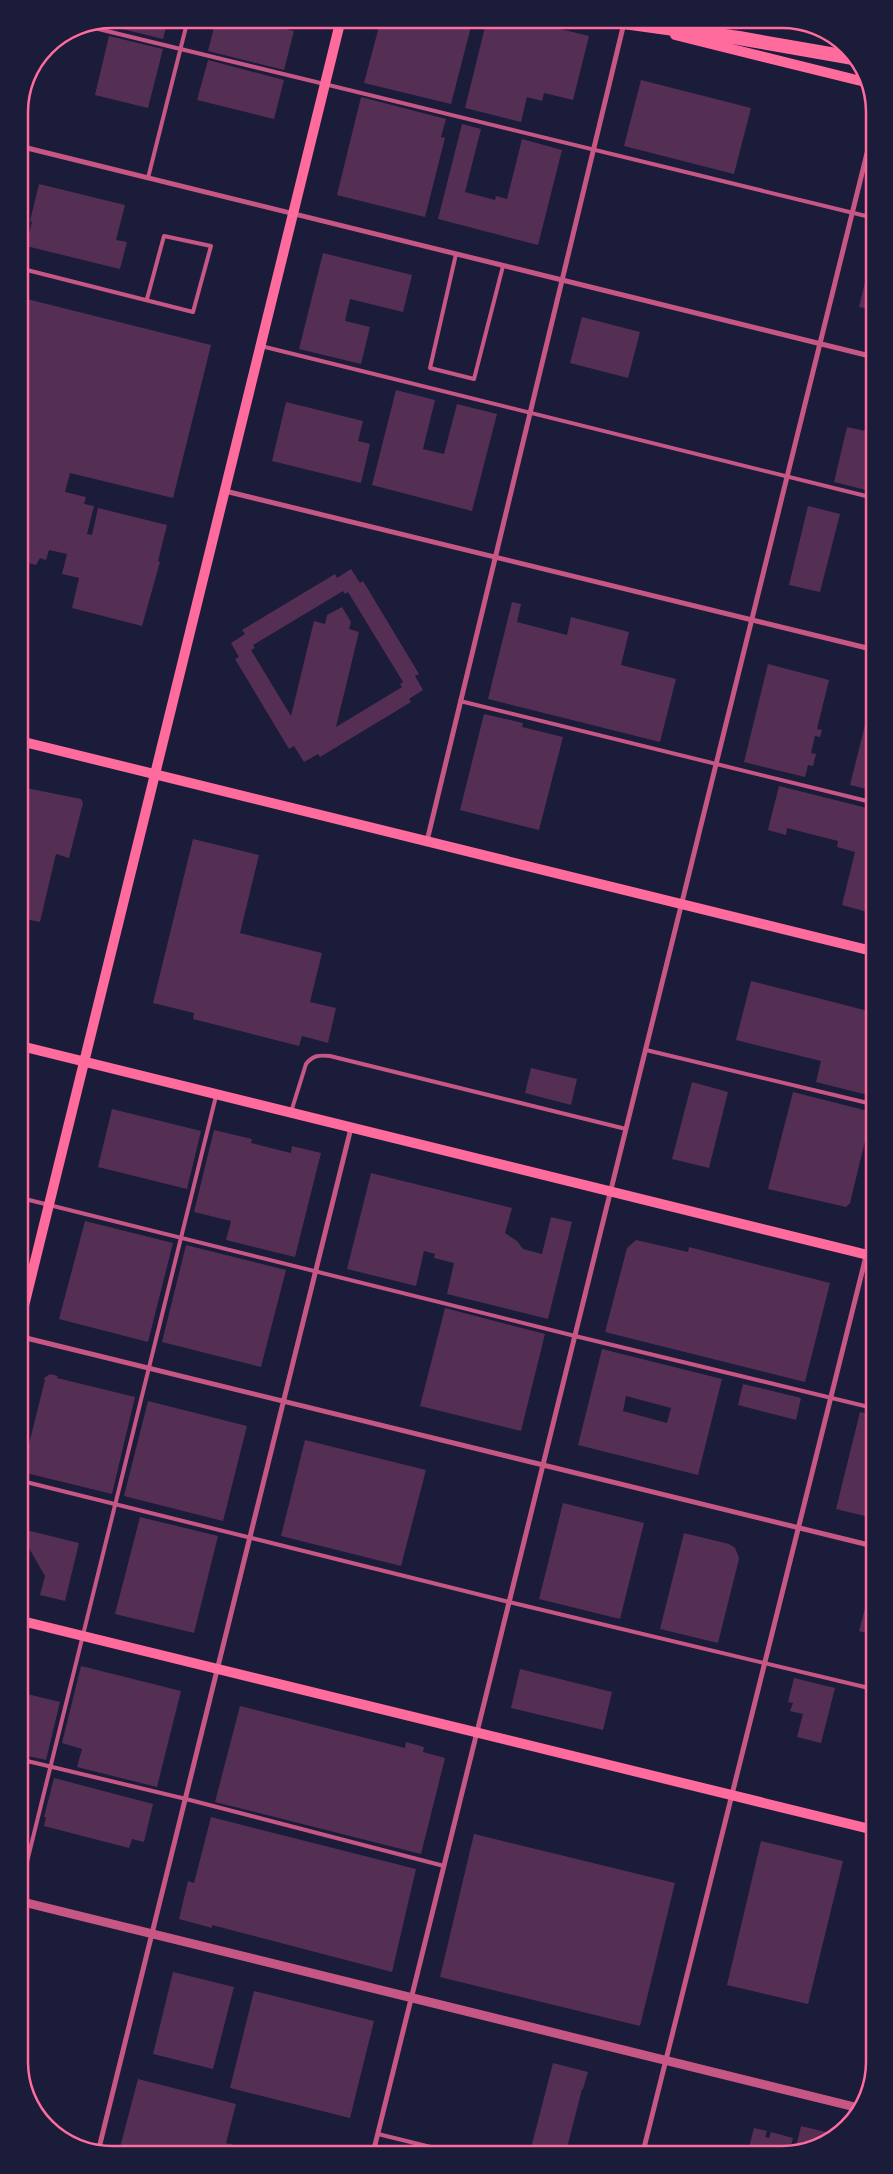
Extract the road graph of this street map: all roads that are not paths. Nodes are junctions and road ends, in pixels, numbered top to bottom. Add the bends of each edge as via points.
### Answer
1 (186, 28) edge
2 (339, 28) edge
3 (618, 28) edge
4 (652, 28) edge
5 (673, 28) edge
6 (98, 29) edge
7 (180, 49) junction
8 (844, 57) edge
9 (859, 80) edge
10 (325, 84) junction
11 (28, 148) edge
12 (594, 149) junction
13 (866, 157) edge
14 (148, 178) junction
15 (852, 212) junction
16 (292, 214) junction
17 (866, 216) edge
18 (456, 254) junction
19 (503, 266) junction
20 (28, 270) edge
21 (562, 281) junction
22 (147, 299) junction
23 (820, 344) junction
24 (260, 346) junction
25 (866, 355) edge
26 (529, 414) junction
27 (787, 476) junction
28 (224, 491) junction
29 (866, 497) edge
30 (495, 557) junction
31 (752, 620) junction
32 (866, 648) edge
33 (460, 701) junction
34 (28, 743) edge
35 (716, 764) junction
36 (155, 774) junction
37 (866, 801) edge
38 (426, 842) junction
39 (681, 905) junction
40 (866, 950) edge
41 (28, 1048) edge
42 (646, 1050) junction
43 (84, 1061) junction
44 (216, 1094) junction
45 (866, 1103) edge
46 (291, 1112) junction
47 (352, 1128) junction
48 (626, 1129) junction
49 (610, 1192) junction
50 (28, 1200) edge
51 (48, 1205) junction
52 (181, 1238) junction
53 (866, 1255) edge
54 (866, 1267) edge
55 (316, 1272) junction
56 (28, 1289) edge
57 (575, 1336) junction
58 (28, 1338) edge
59 (148, 1368) junction
60 (831, 1398) junction
61 (284, 1401) junction
62 (866, 1406) edge
63 (543, 1465) junction
64 (28, 1481) edge
65 (116, 1503) junction
66 (799, 1527) junction
67 (250, 1536) junction
68 (866, 1544) edge
69 (510, 1602) junction
70 (28, 1622) edge
71 (82, 1636) junction
72 (765, 1663) junction
73 (218, 1668) junction
74 (866, 1687) edge
75 (477, 1732) junction
76 (28, 1761) edge
77 (50, 1767) junction
78 (732, 1795) junction
79 (186, 1799) junction
80 (866, 1828) edge
81 (28, 1857) edge
82 (444, 1866) junction
83 (28, 1903) edge
84 (152, 1933) junction
85 (412, 1997) junction
86 (666, 2060) junction
87 (853, 2106) edge
88 (378, 2134) junction
89 (100, 2145) edge
90 (375, 2146) edge
91 (427, 2146) edge
92 (645, 2146) edge

1 - 7 lane
2 - 10 main road
3 - 12 street
4 - 9 main road
5 - 8 highway
6 - 7 lane
7 - 10 lane
7 - 14 lane
10 - 12 lane
10 - 16 main road
11 - 14 street
12 - 15 lane
12 - 21 street
13 - 15 street
14 - 16 street
15 - 17 lane
15 - 23 street
16 - 18 street
16 - 24 main road
18 - 19 street
18 - 19 lane via 430,368 474,379
19 - 21 street
20 - 22 lane
21 - 23 street
21 - 26 street
22 - 22 lane via 193,312 211,246 164,236
23 - 25 street
23 - 27 street
24 - 26 lane
24 - 28 main road
26 - 27 lane
26 - 30 street
27 - 29 lane
27 - 31 street
28 - 30 street
28 - 36 main road
30 - 31 street
30 - 33 street
31 - 32 street
31 - 35 street
33 - 35 lane
33 - 38 street
34 - 36 main road
35 - 37 lane
35 - 39 street
36 - 38 main road
36 - 43 main road
38 - 39 main road
39 - 40 main road
39 - 42 street
41 - 43 main road
42 - 45 lane
42 - 48 street
43 - 44 main road
43 - 51 main road
44 - 46 main road
44 - 52 lane
46 - 47 main road
46 - 48 lane via 306,1064 318,1055
47 - 49 main road
47 - 55 street
48 - 49 street
49 - 53 main road
49 - 57 street
50 - 51 lane
51 - 52 lane
51 - 56 main road
52 - 55 lane
52 - 59 lane
54 - 60 street
55 - 57 lane
55 - 61 street
57 - 60 lane
57 - 63 street
58 - 59 street
59 - 61 street
59 - 65 lane
60 - 62 lane
60 - 66 street
61 - 63 street
61 - 67 street
63 - 66 street
63 - 69 street
64 - 65 lane
65 - 67 lane
65 - 71 lane
66 - 68 street
66 - 72 street
67 - 69 lane
67 - 73 street
69 - 72 lane
69 - 75 street
70 - 71 main road
71 - 73 main road
71 - 77 lane
72 - 74 lane
72 - 78 street
73 - 75 main road
73 - 79 street
75 - 78 main road
75 - 82 street
76 - 77 lane
77 - 79 lane
77 - 81 lane
78 - 80 main road
78 - 86 street
79 - 82 lane
79 - 84 street
82 - 85 street
83 - 84 street
84 - 85 street
84 - 89 street
85 - 86 street
85 - 88 street
86 - 87 street
86 - 92 street
88 - 90 street
88 - 91 lane

